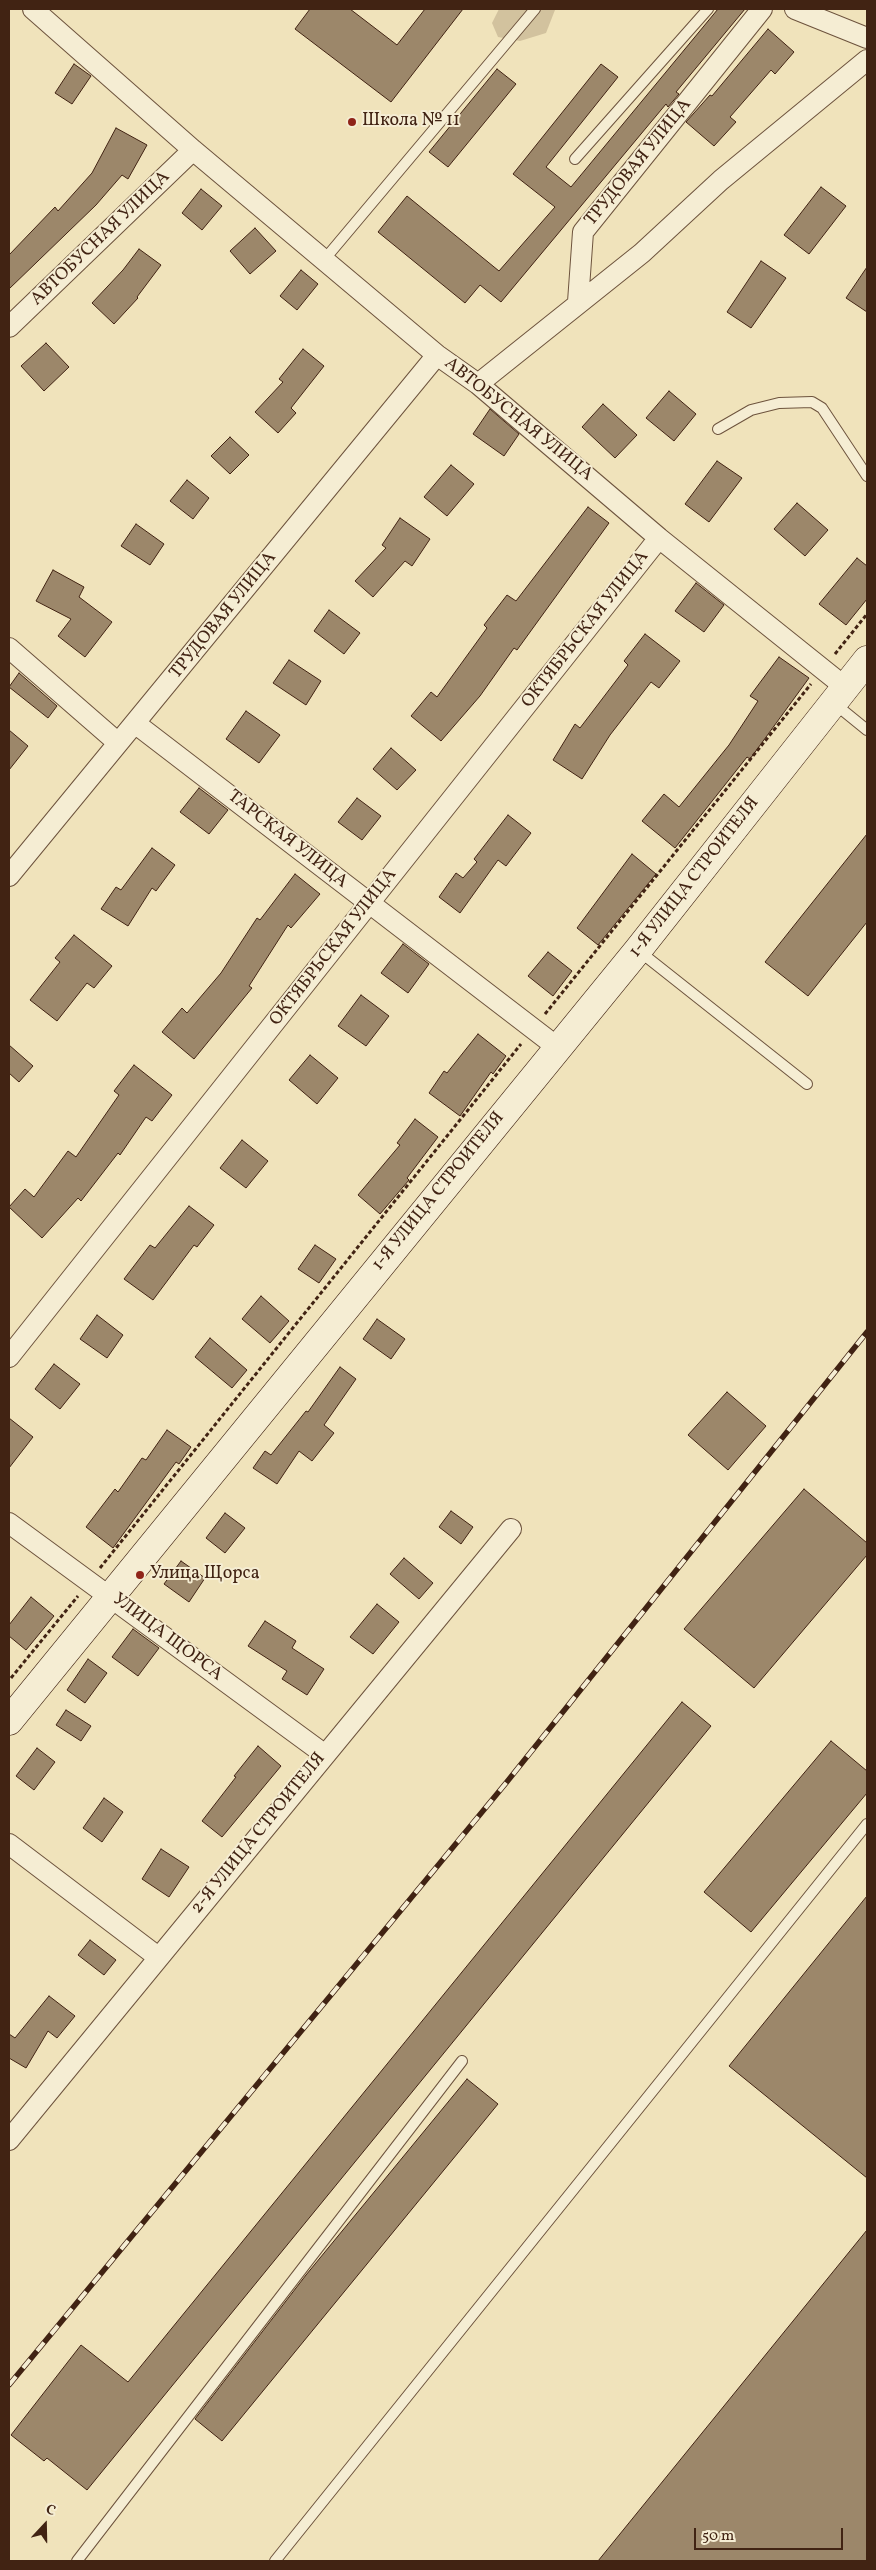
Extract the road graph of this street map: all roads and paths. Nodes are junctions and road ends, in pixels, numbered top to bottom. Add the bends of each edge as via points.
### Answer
1 (33, 9) edge
2 (535, 9) edge
3 (708, 9) edge
4 (762, 9) edge
5 (795, 9) edge
6 (867, 38) edge
7 (867, 60) edge
8 (193, 150) junction
9 (575, 159) dead end
10 (324, 260) junction
11 (578, 302) junction
12 (9, 328) edge
13 (438, 355) junction
14 (478, 384) junction
15 (718, 429) dead end
16 (867, 476) edge
17 (660, 538) junction
18 (867, 614) edge
19 (9, 648) edge
20 (866, 662) edge
21 (823, 669) junction
22 (839, 695) junction
23 (136, 724) junction
24 (867, 730) edge
25 (117, 742) junction
26 (9, 876) edge
27 (369, 904) junction
28 (638, 950) junction
29 (533, 1029) junction
30 (557, 1047) junction
31 (806, 1084) dead end
32 (9, 1357) edge
33 (9, 1523) edge
34 (511, 1529) dead end
35 (100, 1588) junction
36 (9, 1681) edge
37 (9, 1721) edge
38 (324, 1754) junction
39 (867, 1824) edge
40 (9, 1844) edge
41 (158, 1957) junction
42 (462, 2061) dead end
43 (9, 2140) edge
44 (77, 2561) edge
45 (275, 2561) edge

1 - 8 street, АВТОБУСНАЯ УЛИЦА
2 - 10 lane
3 - 9 lane
4 - 11 street, ТРУДОВАЯ УЛИЦА via 582,232
5 - 6 street
7 - 11 street via 721,180 642,253
8 - 10 street, АВТОБУСНАЯ УЛИЦА
8 - 12 street, АВТОБУСНАЯ УЛИЦА
10 - 13 street, АВТОБУСНАЯ УЛИЦА
11 - 14 street
13 - 14 street, АВТОБУСНАЯ УЛИЦА
13 - 23 street, ТРУДОВАЯ УЛИЦА
14 - 17 street, АВТОБУСНАЯ УЛИЦА
15 - 16 lane via 760,408 779,403 812,402 822,408
17 - 21 street, АВТОБУСНАЯ УЛИЦА
17 - 27 street, ОКТЯБРЬСКАЯ УЛИЦА
18 - 21 path
19 - 25 street
20 - 22 street, 1-Я УЛИЦА СТРОИТЕЛЯ
21 - 22 street, АВТОБУСНАЯ УЛИЦА
21 - 29 path
22 - 24 lane
22 - 28 street, 1-Я УЛИЦА СТРОИТЕЛЯ
23 - 25 street, ТРУДОВАЯ УЛИЦА
23 - 27 street, ТАРСКАЯ УЛИЦА
25 - 26 street, ТРУДОВАЯ УЛИЦА
27 - 29 street, ТАРСКАЯ УЛИЦА
27 - 32 street, ОКТЯБРЬСКАЯ УЛИЦА
28 - 30 street, 1-Я УЛИЦА СТРОИТЕЛЯ
28 - 31 lane
29 - 30 street, ТАРСКАЯ УЛИЦА
29 - 35 path
30 - 35 street, 1-Я УЛИЦА СТРОИТЕЛЯ
33 - 35 street, УЛИЦА ЩОРСА
34 - 38 street, 2-Я УЛИЦА СТРОИТЕЛЯ
35 - 36 path
35 - 37 street, 1-Я УЛИЦА СТРОИТЕЛЯ
35 - 38 street, УЛИЦА ЩОРСА
38 - 41 street, 2-Я УЛИЦА СТРОИТЕЛЯ
39 - 45 lane
40 - 41 street
41 - 43 street, 2-Я УЛИЦА СТРОИТЕЛЯ
42 - 44 lane

